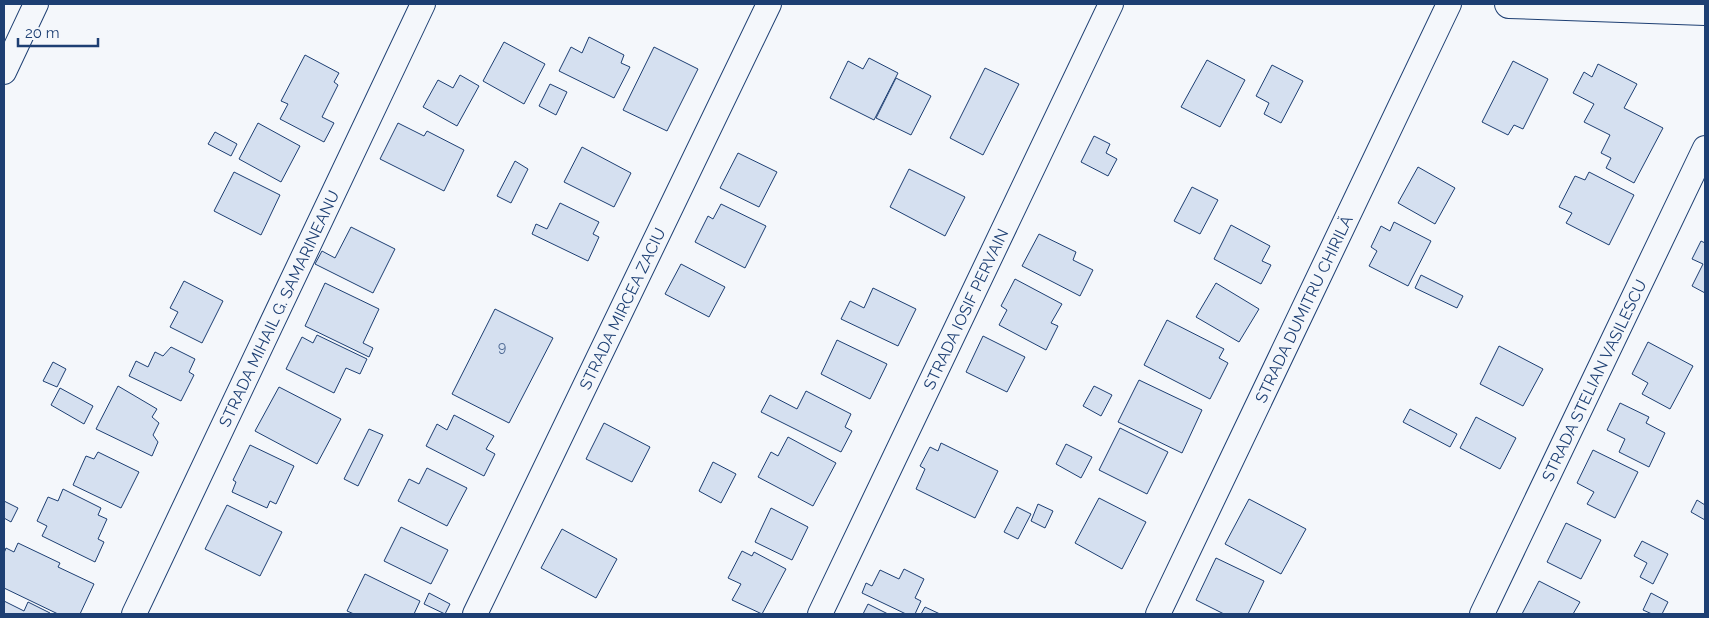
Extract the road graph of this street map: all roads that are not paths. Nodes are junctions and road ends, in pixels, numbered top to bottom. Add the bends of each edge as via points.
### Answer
1 (36, 4) edge
2 (422, 4) edge
3 (769, 4) edge
4 (1111, 4) edge
5 (1449, 4) edge
6 (1509, 4) edge
7 (1705, 11) edge
8 (4, 72) edge
9 (1705, 148) edge
10 (134, 614) edge
11 (475, 614) edge
12 (820, 614) edge
13 (1158, 614) edge
14 (1482, 614) edge

1 - 8 street
2 - 10 street, STRADA MIHAIL G. SAMARINEANU
3 - 11 street, STRADA MIRCEA ZACIU
4 - 12 street, STRADA IOSIF PERVAIN
5 - 13 street, STRADA DUMITRU CHIRILĂ
6 - 7 street
9 - 14 street, STRADA STELIAN VASILESCU

